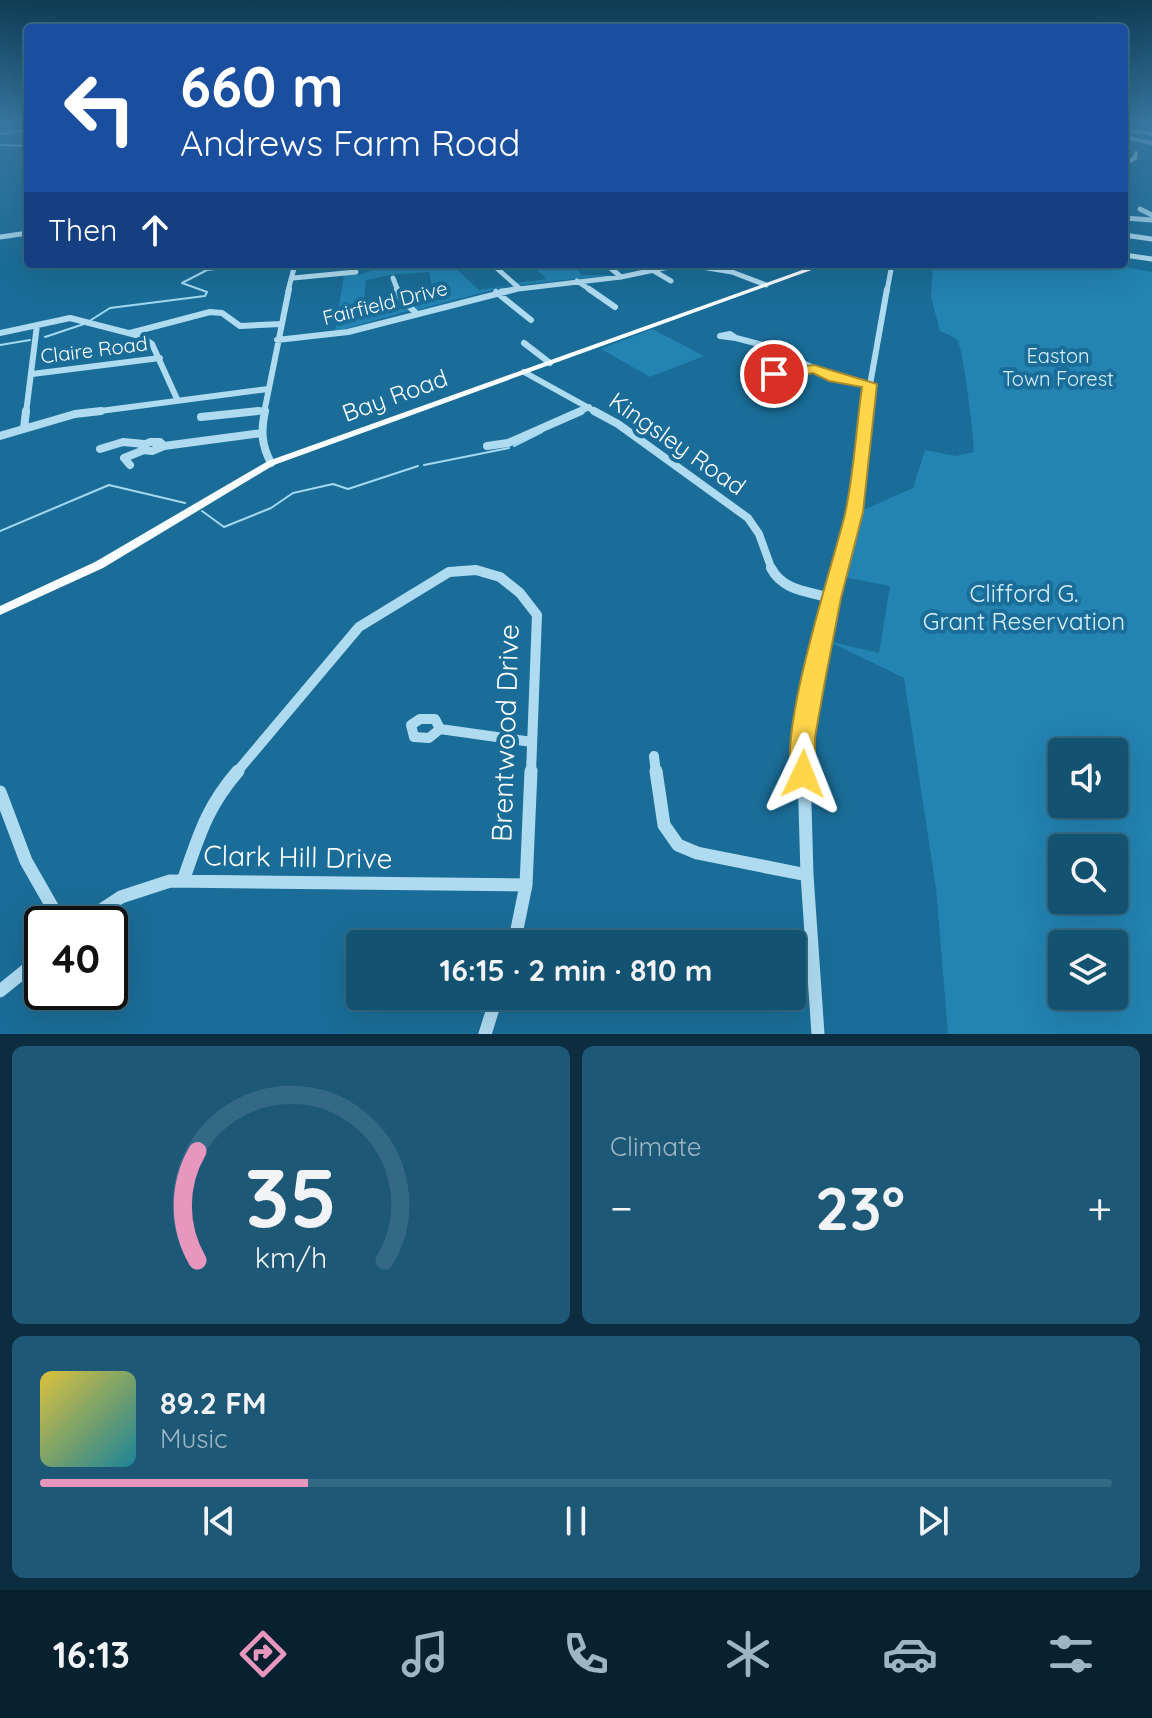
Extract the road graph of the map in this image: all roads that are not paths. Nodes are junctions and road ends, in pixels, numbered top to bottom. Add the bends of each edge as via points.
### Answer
1 (1140, 209) dead end
2 (1152, 217) edge
3 (1128, 218) edge
4 (24, 234) edge
5 (1128, 236) edge
6 (0, 237) edge
7 (1152, 239) edge
8 (1128, 256) edge
9 (1152, 259) edge
10 (294, 268) edge
11 (496, 268) edge
12 (611, 268) edge
13 (664, 268) edge
14 (706, 268) edge
15 (814, 268) edge
16 (891, 268) edge
17 (654, 270) junction
18 (356, 272) dead end
19 (621, 277) junction
20 (293, 278) junction
21 (393, 278) dead end
22 (577, 281) junction
23 (671, 281) dead end
24 (766, 285) junction
25 (519, 288) junction
26 (496, 292) junction
27 (615, 307) dead end
28 (415, 312) junction
29 (531, 320) dead end
30 (281, 324) junction
31 (37, 325) junction
32 (0, 333) edge
33 (129, 333) junction
34 (736, 338) dead end
35 (277, 340) junction
36 (524, 343) dead end
37 (160, 358) junction
38 (550, 363) junction
39 (814, 369) junction
40 (524, 372) junction
41 (788, 372) dead end
42 (32, 374) junction
43 (869, 384) junction
44 (268, 389) junction
45 (177, 399) junction
46 (589, 407) junction
47 (264, 410) junction
48 (201, 417) dead end
49 (24, 428) junction
50 (261, 433) junction
51 (0, 436) edge
52 (487, 446) dead end
53 (144, 447) junction
54 (100, 449) dead end
55 (271, 463) junction
56 (130, 465) dead end
57 (831, 598) junction
58 (0, 611) edge
59 (440, 729) dead end
60 (532, 742) junction
61 (654, 756) dead end
62 (0, 792) edge
63 (807, 875) junction
64 (183, 881) junction
65 (526, 885) junction
66 (52, 906) edge
67 (107, 906) edge
68 (517, 930) edge
69 (24, 972) edge
70 (0, 991) edge
71 (493, 1010) edge
72 (485, 1034) edge
73 (818, 1034) edge

1 - 2 street
2 - 3 street
4 - 6 street
5 - 7 street
8 - 9 street
10 - 20 street
11 - 25 street
12 - 19 street
13 - 17 street, Fairfield Drive
14 - 24 street, Fairfield Drive
15 - 24 main road, Bay Road
16 - 43 street
17 - 19 street, Fairfield Drive
17 - 23 street
18 - 20 street
19 - 22 street, Fairfield Drive
20 - 30 street
21 - 28 street via 401,299
22 - 25 street, Fairfield Drive
22 - 27 street
24 - 38 main road, Bay Road
25 - 26 street, Fairfield Drive
26 - 28 street, Fairfield Drive
26 - 29 street
28 - 35 street, Fairfield Drive via 348,332
30 - 33 street via 240,326 222,313 210,312
30 - 35 street
31 - 32 street
31 - 33 street via 70,318
31 - 42 street
33 - 37 street via 149,341
34 - 39 street via 770,347
35 - 44 street
36 - 38 street
37 - 42 street, Claire Road
37 - 45 street
38 - 40 main road, Bay Road
39 - 41 street
39 - 43 street
40 - 46 street, Kingsley Road
40 - 55 main road, Bay Road
42 - 49 street
43 - 57 street via 854,512
44 - 45 street
44 - 47 street
45 - 49 street via 75,414
46 - 52 street via 508,443
46 - 57 street, Kingsley Road via 752,521 775,576 791,587
47 - 48 street
47 - 50 street
49 - 51 street
50 - 53 street via 164,446 155,441
50 - 55 street
53 - 54 street via 123,442
53 - 56 street via 124,458
55 - 58 main road, Bay Road via 99,565
57 - 63 street via 803,737
59 - 60 street
60 - 64 street, Brentwood Drive via 537,615 491,571 449,572 359,627 314,679 216,796
60 - 65 street, Brentwood Drive
61 - 63 street via 664,825 678,845
62 - 66 street via 26,861
63 - 73 street
64 - 65 street, Clark Hill Drive
64 - 67 street, Clark Hill Drive via 142,888
65 - 68 street, Brentwood Drive
69 - 70 street
71 - 72 street

